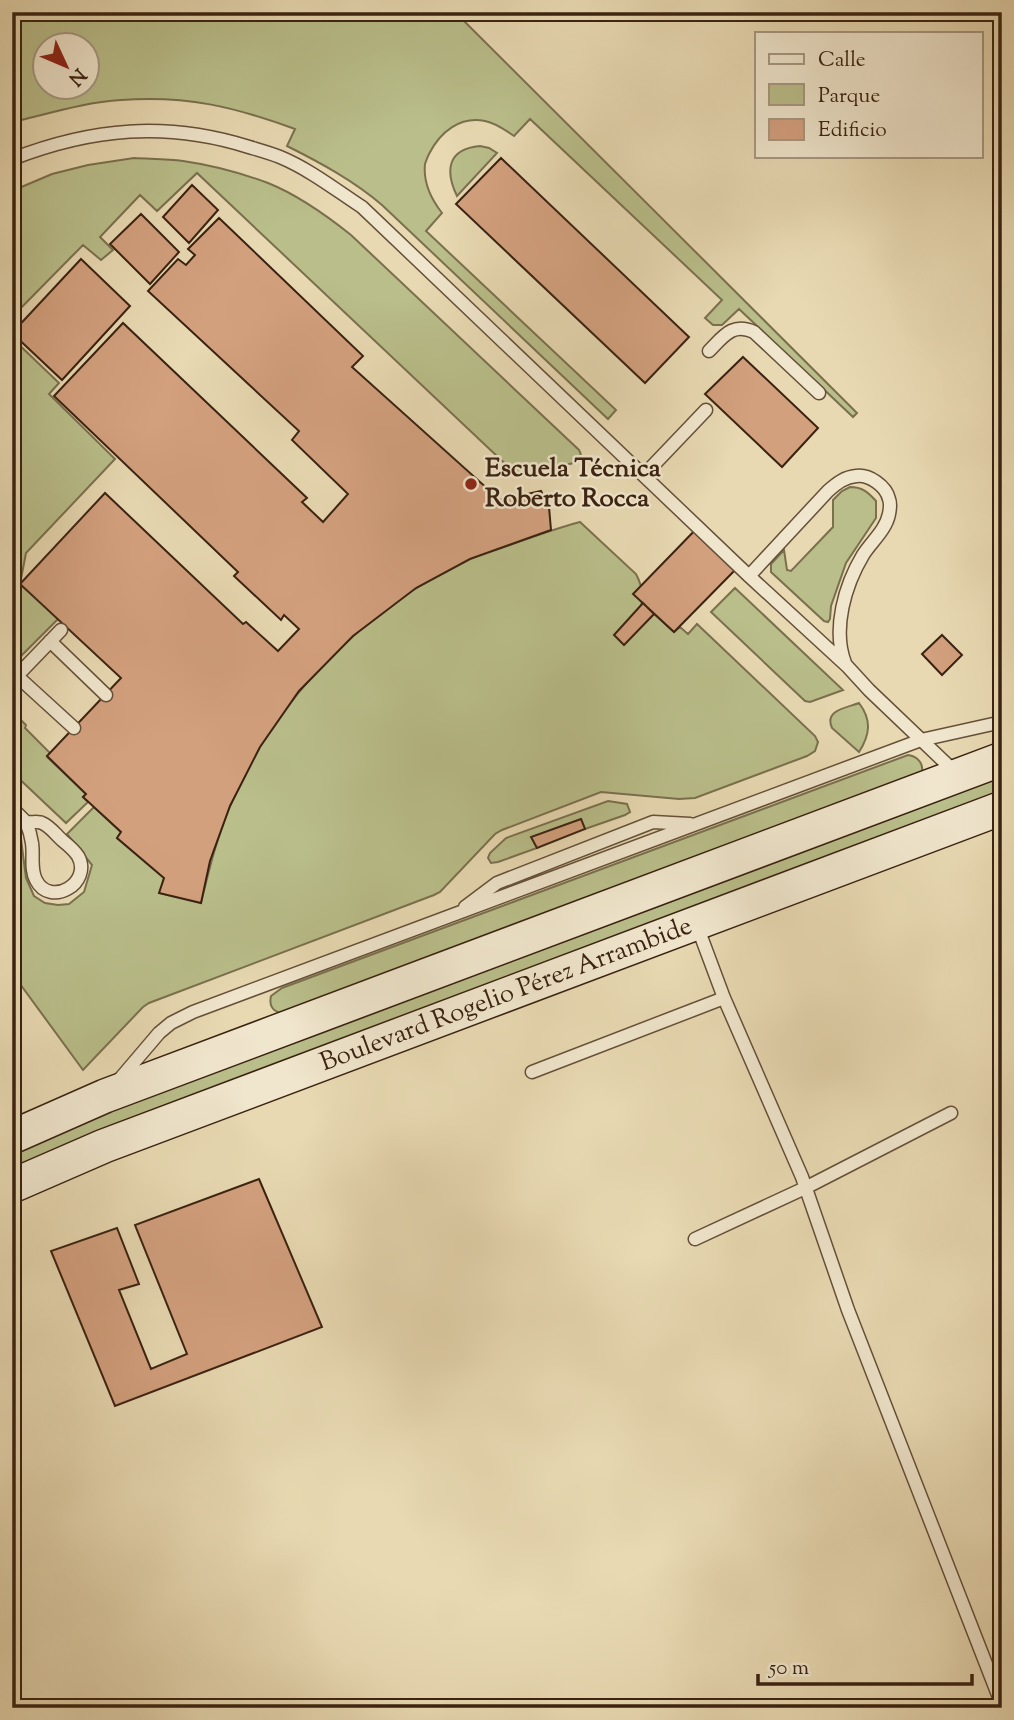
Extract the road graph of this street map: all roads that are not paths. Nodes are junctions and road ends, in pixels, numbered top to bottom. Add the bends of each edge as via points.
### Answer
1 (12, 159) edge
2 (709, 351) dead end
3 (819, 393) dead end
4 (706, 410) dead end
5 (644, 475) junction
6 (749, 576) junction
7 (61, 630) dead end
8 (50, 641) junction
9 (847, 666) junction
10 (15, 679) edge
11 (106, 695) dead end
12 (1002, 722) edge
13 (74, 728) dead end
14 (921, 740) junction
15 (1002, 759) edge
16 (959, 776) junction
17 (12, 808) edge
18 (1002, 808) edge
19 (26, 822) junction
20 (696, 923) junction
21 (724, 998) junction
22 (532, 1072) dead end
23 (105, 1096) junction
24 (951, 1114) dead end
25 (12, 1137) edge
26 (12, 1186) edge
27 (806, 1188) junction
28 (695, 1239) dead end
29 (1002, 1704) edge

1 - 5 lane via 105,133 157,130 220,138 280,157 362,207
2 - 3 lane via 732,330 746,328
4 - 5 lane
5 - 6 lane
6 - 9 lane
6 - 9 lane via 838,483 862,475 881,486 890,502 888,520 864,554 840,624
7 - 8 lane
8 - 10 lane
8 - 11 lane
9 - 14 lane
10 - 13 lane
12 - 14 lane
14 - 16 lane
14 - 23 lane via 204,1008 159,1033
15 - 16 main road, Boulevard Rogelio Pérez Arrambide
16 - 23 main road, Boulevard Rogelio Pérez Arrambide
17 - 19 lane
18 - 20 main road, Boulevard Rogelio Pérez Arrambide
19 - 19 lane via 39,885 52,892 73,886 80,872 78,856 43,823
20 - 21 lane
20 - 26 main road, Boulevard Rogelio Pérez Arrambide via 104,1146
21 - 22 lane
21 - 27 lane
23 - 25 main road, Boulevard Rogelio Pérez Arrambide
24 - 27 lane
27 - 28 lane
27 - 29 lane via 848,1310

